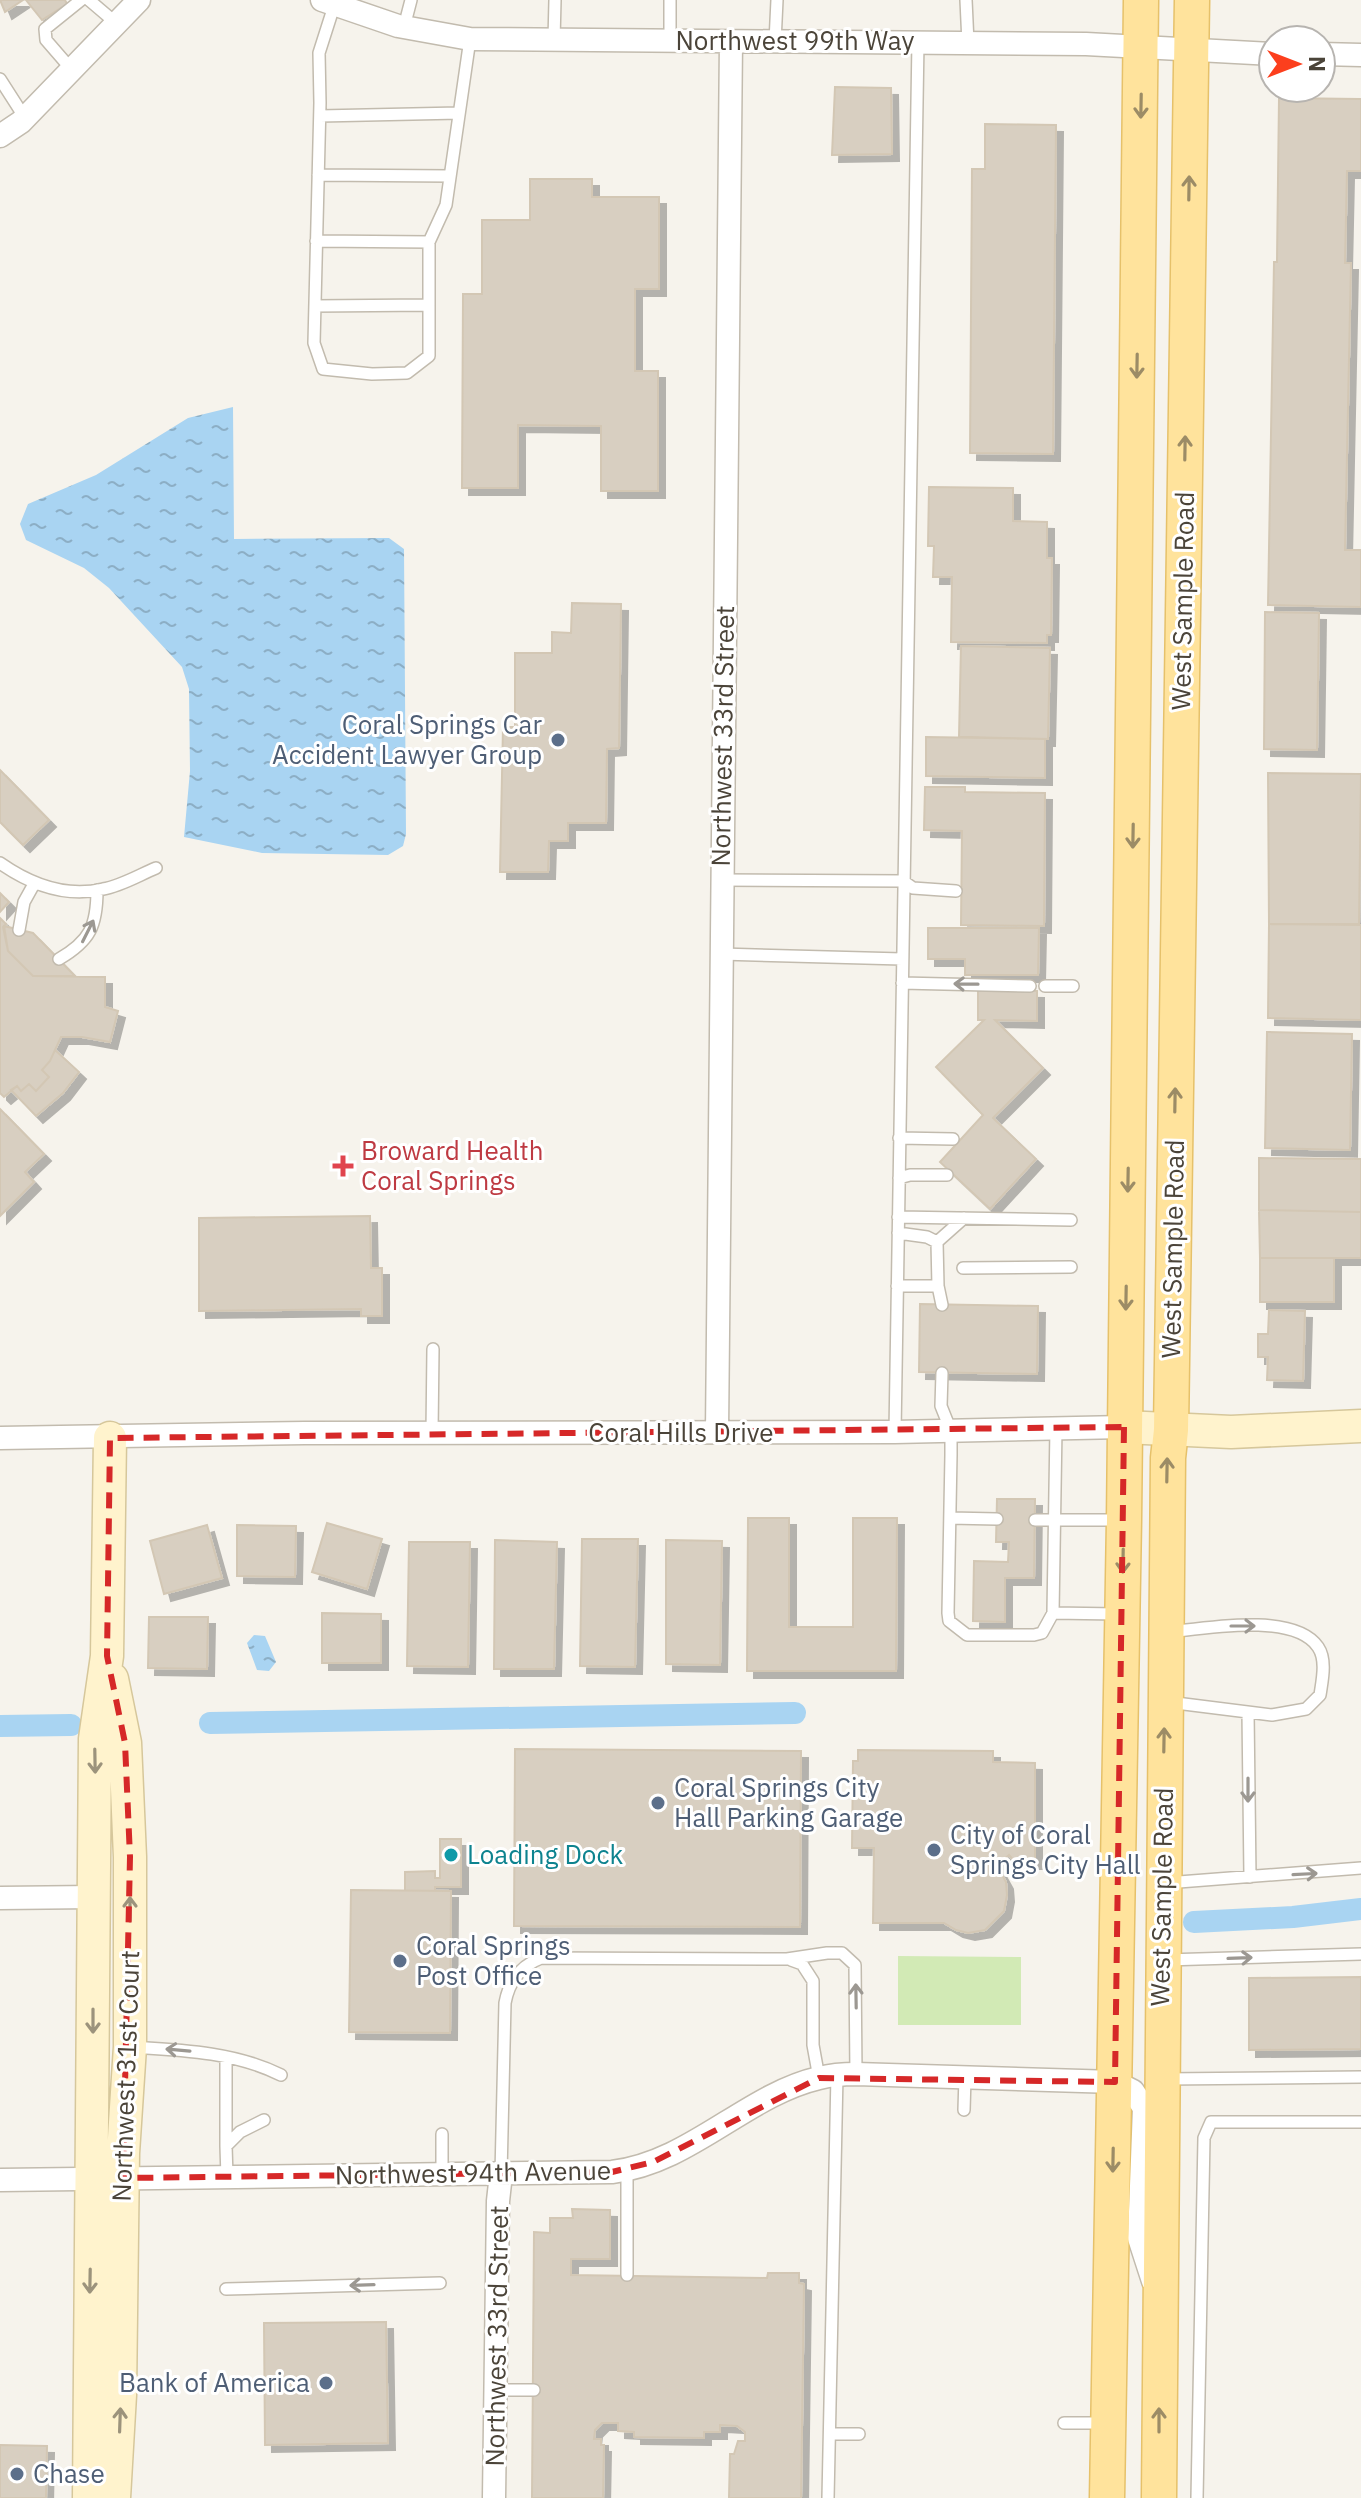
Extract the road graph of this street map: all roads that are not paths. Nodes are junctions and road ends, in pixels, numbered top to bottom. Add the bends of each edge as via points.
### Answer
1 (81, 0) edge
2 (89, 0) edge
3 (139, 0) edge
4 (411, 0) edge
5 (555, 0) edge
6 (670, 0) edge
7 (777, 0) edge
8 (966, 0) edge
9 (1141, 0) edge
10 (1192, 0) edge
11 (328, 3) edge
12 (116, 23) junction
13 (404, 27) junction
14 (470, 39) junction
15 (554, 40) junction
16 (670, 41) junction
17 (731, 41) junction
18 (918, 42) junction
19 (775, 43) junction
20 (968, 43) junction
21 (1141, 48) junction
22 (1191, 51) junction
23 (1257, 53) edge
24 (1337, 54) edge
25 (1361, 55) edge
26 (72, 70) junction
27 (0, 79) edge
28 (459, 113) junction
29 (320, 116) junction
30 (25, 118) junction
31 (0, 136) edge
32 (318, 175) junction
33 (450, 176) junction
34 (316, 241) junction
35 (429, 242) junction
36 (429, 305) junction
37 (315, 306) junction
38 (1135, 513) junction
39 (1180, 757) junction
40 (1134, 758) junction
41 (0, 863) edge
42 (156, 868) dead end
43 (1179, 873) junction
44 (721, 880) junction
45 (903, 881) junction
46 (34, 884) junction
47 (97, 890) junction
48 (956, 891) dead end
49 (19, 930) dead end
50 (720, 954) junction
51 (59, 959) dead end
52 (902, 959) junction
53 (902, 983) junction
54 (1030, 986) dead end
55 (1045, 986) dead end
56 (1073, 986) dead end
57 (899, 1138) junction
58 (953, 1139) dead end
59 (947, 1175) dead end
60 (899, 1178) junction
61 (898, 1217) junction
62 (964, 1218) junction
63 (1071, 1220) dead end
64 (898, 1233) junction
65 (937, 1242) junction
66 (1071, 1267) dead end
67 (963, 1268) dead end
68 (897, 1286) junction
69 (938, 1286) junction
70 (942, 1305) dead end
71 (433, 1349) dead end
72 (942, 1375) dead end
73 (1361, 1426) edge
74 (1124, 1427) junction
75 (1056, 1428) junction
76 (1171, 1430) junction
77 (951, 1431) junction
78 (432, 1432) junction
79 (717, 1432) junction
80 (895, 1432) junction
81 (0, 1438) edge
82 (110, 1438) junction
83 (950, 1518) junction
84 (997, 1519) dead end
85 (1035, 1520) dead end
86 (1053, 1520) junction
87 (1124, 1520) junction
88 (1053, 1613) junction
89 (1122, 1614) junction
90 (1165, 1632) junction
91 (107, 1656) junction
92 (1164, 1701) junction
93 (1248, 1712) junction
94 (1361, 1868) edge
95 (1250, 1877) junction
96 (1162, 1883) junction
97 (1118, 1885) junction
98 (94, 1897) junction
99 (0, 1898) edge
100 (1361, 1954) edge
101 (787, 1959) junction
102 (1162, 1961) junction
103 (130, 2047) junction
104 (226, 2057) junction
105 (281, 2075) dead end
106 (838, 2076) junction
107 (965, 2077) junction
108 (1361, 2077) edge
109 (1160, 2079) junction
110 (1115, 2082) junction
111 (964, 2110) dead end
112 (264, 2120) dead end
113 (1361, 2122) edge
114 (442, 2134) dead end
115 (226, 2146) junction
116 (627, 2171) junction
117 (442, 2174) junction
118 (501, 2174) junction
119 (227, 2177) junction
120 (107, 2179) junction
121 (0, 2180) edge
122 (627, 2275) dead end
123 (440, 2283) dead end
124 (226, 2289) dead end
125 (1159, 2301) junction
126 (495, 2390) junction
127 (534, 2390) dead end
128 (1064, 2423) dead end
129 (1107, 2423) junction
130 (830, 2434) junction
131 (859, 2434) dead end
132 (89, 2498) edge
133 (114, 2498) edge
134 (494, 2498) edge
135 (828, 2498) edge
136 (1107, 2498) edge
137 (1159, 2498) edge
138 (1197, 2498) edge

1 - 26 lane via 45,29 46,40
2 - 12 lane
3 - 12 street
4 - 13 lane
5 - 15 lane
6 - 16 lane
7 - 19 lane
8 - 20 lane
9 - 21 main road, West Sample Road
10 - 22 main road, West Sample Road
11 - 13 street, Northwest 99th Way
11 - 29 lane via 319,53
12 - 26 street
13 - 14 street, Northwest 99th Way
14 - 15 street, Northwest 99th Way
14 - 28 lane
15 - 16 street, Northwest 99th Way
16 - 17 street, Northwest 99th Way
17 - 19 street, Northwest 99th Way
17 - 44 street, Northwest 33rd Street
18 - 19 street, Northwest 99th Way
18 - 20 street, Northwest 99th Way
18 - 45 lane
20 - 21 street, Northwest 99th Way
21 - 22 street, Northwest 99th Way
21 -> 38 main road, West Sample Road
22 - 23 street, Northwest 99th Way
39 -> 22 main road, West Sample Road
24 - 25 street
26 - 30 street
27 - 30 lane
28 - 29 lane
28 - 33 lane
29 - 32 lane
30 - 31 street
32 - 33 lane
32 - 34 lane
33 - 35 lane via 446,205
34 - 35 lane
34 - 37 lane
35 - 36 lane
36 - 37 lane
36 - 37 lane via 429,356 407,373 372,374 323,369 314,343
38 - 39 main road via 1155,609 1157,722
38 - 40 main road, West Sample Road
39 - 43 main road, West Sample Road
40 - 43 main road via 1154,779
40 -> 74 main road, West Sample Road
41 - 46 lane
42 - 47 lane
76 -> 43 main road, West Sample Road
44 - 45 lane
44 - 50 street, Northwest 33rd Street
45 - 48 lane via 913,888
45 - 52 lane
46 - 47 lane
46 - 49 lane
51 -> 47 lane via 87,939
50 - 52 lane
50 - 79 street, Northwest 33rd Street
52 - 53 lane
54 -> 53 lane
53 - 57 lane
55 - 56 lane
57 - 58 lane
57 - 60 lane
59 - 60 lane
60 - 61 lane
61 - 62 lane
61 - 64 lane
62 - 63 lane
62 - 65 lane
64 - 65 lane
64 - 68 lane
65 - 69 lane
66 - 67 lane
68 - 69 lane
68 - 80 lane
69 - 70 lane
71 - 78 lane
72 - 77 lane via 941,1406
73 - 76 street, Coral Hills Drive
74 - 75 street, Coral Hills Drive
74 - 76 street, Coral Hills Drive
74 - 87 main road, West Sample Road
75 - 77 street, Coral Hills Drive
75 - 86 lane
90 -> 76 main road, West Sample Road
77 - 80 street, Coral Hills Drive
77 - 83 lane
78 - 79 street, Coral Hills Drive
78 - 82 street, Coral Hills Drive
79 - 80 street, Coral Hills Drive
81 - 82 street, Coral Hills Drive
82 - 91 street, Northwest 31st Court
83 - 84 lane
83 - 88 lane via 948,1613 957,1630 967,1635 1034,1635 1042,1633
85 - 86 lane
86 - 87 lane
86 - 88 lane
87 -> 89 main road, West Sample Road
88 - 89 lane
89 - 97 main road, West Sample Road
90 - 92 main road, West Sample Road
90 -> 93 lane via 1275,1626 1304,1635 1318,1647 1323,1661 1320,1695 1306,1709 1272,1715
91 -> 98 street, Northwest 31st Court via 95,1739
103 -> 91 street, Northwest 31st Court via 125,1743
92 - 93 lane
96 -> 92 main road, West Sample Road
93 -> 95 lane
95 -> 94 lane
95 - 96 lane
96 - 102 main road, West Sample Road
97 - 109 main road via 1138,1949 1139,2040
97 - 110 main road, West Sample Road
98 - 99 street
98 -> 120 street, Northwest 31st Court
102 -> 100 lane
101 - 106 lane via 802,1964 813,1981 813,2045
106 -> 101 lane via 855,1965 842,1953
101 - 118 lane via 530,1962 514,1979 505,2003
102 - 109 main road, West Sample Road
104 -> 103 lane
103 - 120 street, Northwest 31st Court
104 - 105 lane
104 - 115 lane
106 - 107 street, Northwest 94th Avenue
106 - 116 street, Northwest 94th Avenue via 763,2102
106 - 130 lane
107 - 110 street, Northwest 94th Avenue
107 - 111 lane
108 - 109 lane
109 - 125 main road, West Sample Road
110 - 125 street via 1133,2091 1144,2108 1139,2238
110 -> 129 main road, West Sample Road
112 - 115 lane
113 - 138 lane via 1211,2122 1204,2138
114 - 117 lane
115 - 119 lane
116 - 118 street, Northwest 94th Avenue
116 - 122 lane
117 - 118 street, Northwest 94th Avenue
117 - 119 street, Northwest 94th Avenue
118 - 126 street, Northwest 33rd Street
119 - 120 street, Northwest 94th Avenue
120 - 121 street, Northwest 94th Avenue
120 -> 132 street, Northwest 31st Court
133 -> 120 street, Northwest 31st Court via 120,2410
123 -> 124 lane
137 -> 125 main road, West Sample Road
126 - 127 lane
126 - 134 street, Northwest 33rd Street
128 - 129 lane
129 - 136 main road, West Sample Road
130 - 131 lane
130 - 135 lane

